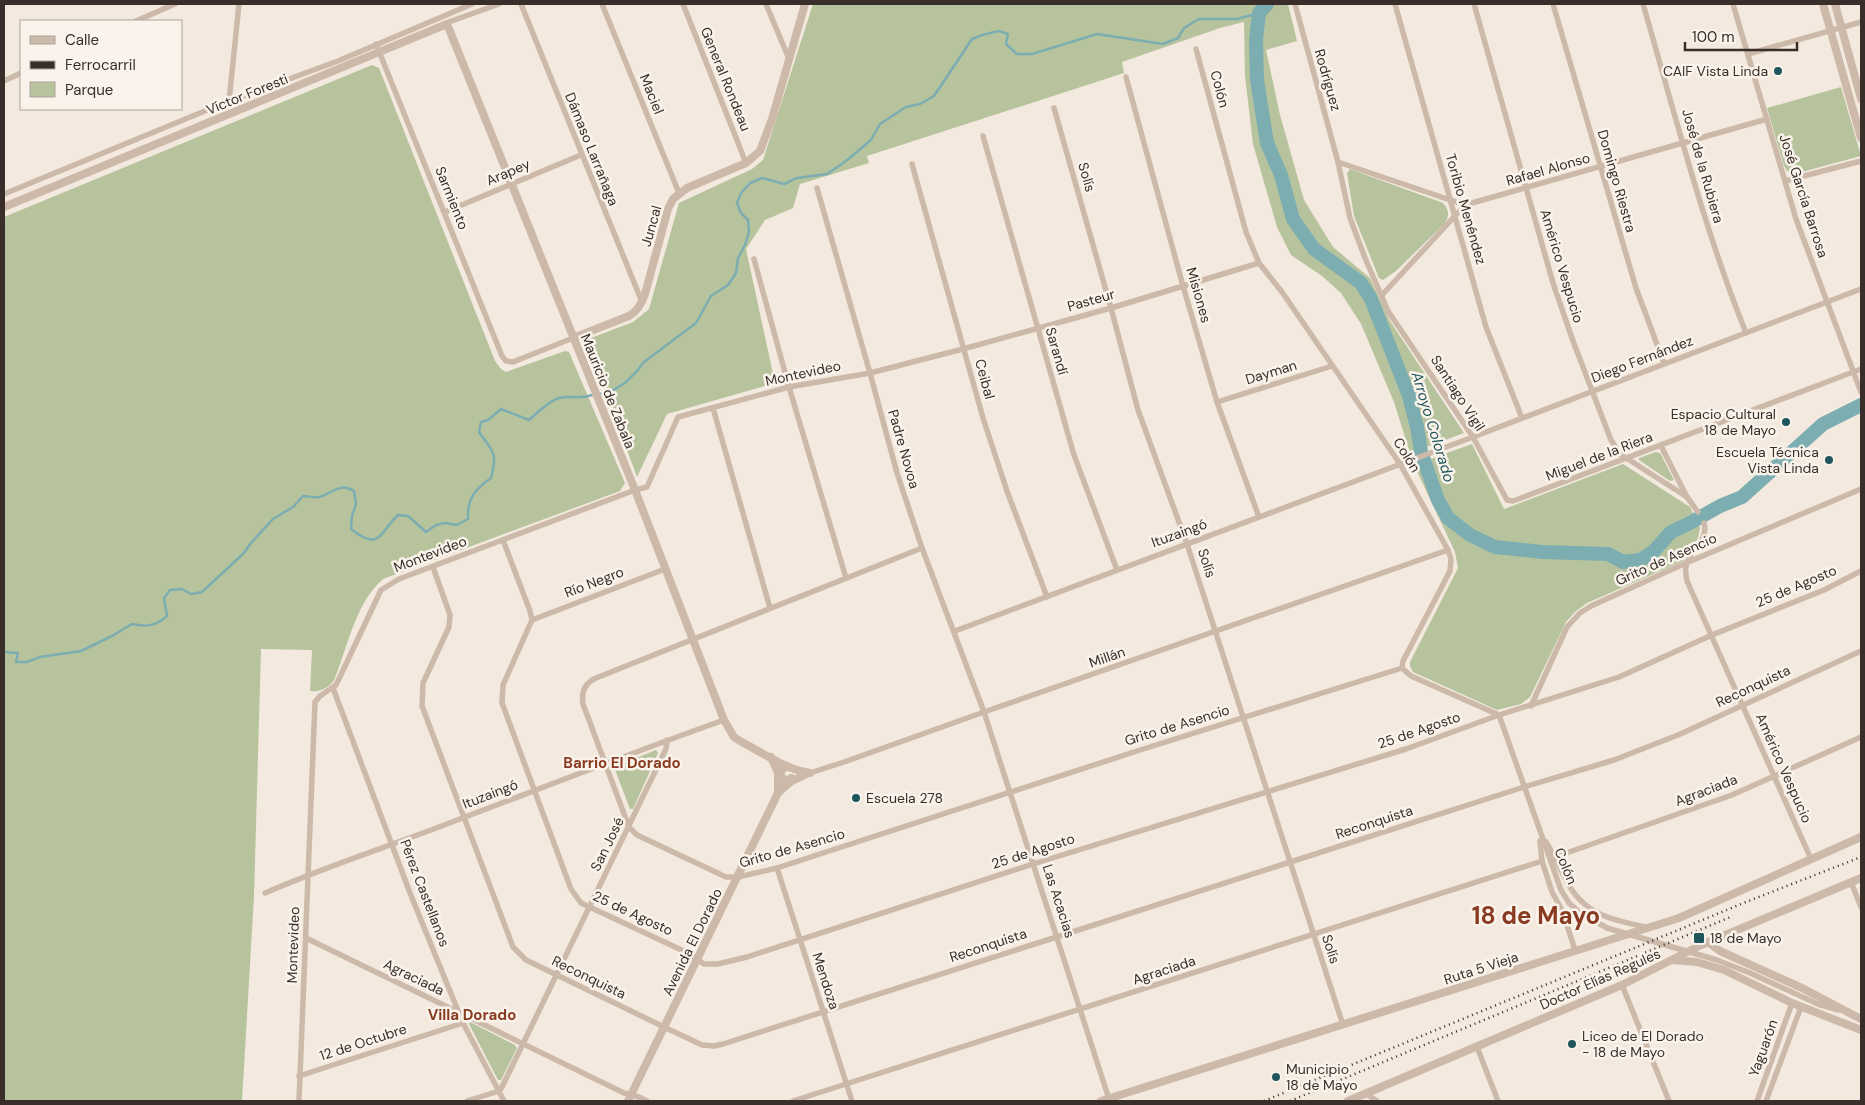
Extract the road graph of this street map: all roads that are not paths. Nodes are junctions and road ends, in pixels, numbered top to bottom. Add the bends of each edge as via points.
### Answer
1 (175, 4) edge
2 (239, 4) edge
3 (472, 4) edge
4 (499, 4) edge
5 (521, 4) edge
6 (602, 4) edge
7 (683, 4) edge
8 (766, 4) edge
9 (805, 4) edge
10 (1295, 4) edge
11 (1395, 4) edge
12 (1474, 4) edge
13 (1553, 4) edge
14 (1643, 4) edge
15 (1733, 4) edge
16 (1823, 4) edge
17 (1835, 4) edge
18 (443, 15) junction
19 (138, 20) edge
20 (1861, 22) edge
21 (446, 24) junction
22 (1842, 27) junction
23 (1830, 30) junction
24 (376, 44) junction
25 (1196, 48) dead end
26 (380, 53) junction
27 (1748, 54) junction
28 (789, 59) junction
29 (20, 73) edge
30 (1126, 77) dead end
31 (4, 81) edge
32 (1861, 99) edge
33 (229, 101) junction
34 (1054, 108) dead end
35 (1767, 120) junction
36 (983, 136) dead end
37 (1861, 138) edge
38 (1683, 143) junction
39 (581, 155) junction
40 (1861, 160) edge
41 (1338, 162) junction
42 (746, 163) junction
43 (912, 164) dead end
44 (1600, 167) junction
45 (1785, 181) junction
46 (511, 184) junction
47 (817, 188) dead end
48 (1525, 189) junction
49 (679, 193) junction
50 (4, 194) edge
51 (1451, 200) junction
52 (4, 205) edge
53 (1465, 205) junction
54 (445, 212) junction
55 (1455, 216) junction
56 (754, 259) dead end
57 (1259, 263) junction
58 (1183, 286) junction
59 (1861, 289) edge
60 (1382, 295) junction
61 (642, 302) junction
62 (1827, 302) junction
63 (1111, 308) junction
64 (1037, 328) junction
65 (1746, 333) junction
66 (573, 338) junction
67 (964, 349) junction
68 (1664, 363) junction
69 (1332, 366) junction
70 (1861, 369) edge
71 (1854, 372) junction
72 (870, 373) junction
73 (789, 388) junction
74 (1592, 391) junction
75 (1861, 392) edge
76 (1217, 402) junction
77 (714, 408) junction
78 (1522, 418) junction
79 (1473, 437) junction
80 (1661, 446) junction
81 (1412, 459) joint
82 (1628, 459) junction
83 (1400, 464) junction
84 (1861, 489) edge
85 (635, 490) junction
86 (1687, 497) junction
87 (1513, 501) joint
88 (1698, 512) dead end
89 (1259, 517) junction
90 (1704, 523) dead end
91 (503, 540) junction
92 (1187, 544) junction
93 (922, 548) junction
94 (1448, 550) junction
95 (1686, 563) junction
96 (432, 566) junction
97 (665, 569) junction
98 (1117, 570) junction
99 (1861, 571) edge
100 (846, 578) junction
101 (1047, 596) junction
102 (770, 608) junction
103 (532, 620) junction
104 (955, 631) junction
105 (1216, 632) junction
106 (1712, 635) junction
107 (692, 639) junction
108 (1861, 651) edge
109 (1402, 668) junction
110 (333, 688) junction
111 (1743, 705) junction
112 (1531, 706) junction
113 (984, 712) junction
114 (1499, 715) junction
115 (1242, 718) junction
116 (724, 720) junction
117 (1861, 737) edge
118 (667, 740) junction
119 (770, 756) junction
120 (605, 763) junction
121 (789, 767) junction
122 (778, 773) junction
123 (810, 773) junction
124 (1775, 776) junction
125 (790, 782) junction
126 (1524, 788) junction
127 (535, 790) junction
128 (1266, 791) junction
129 (1011, 792) junction
130 (778, 793) junction
131 (463, 818) junction
132 (629, 827) junction
133 (1539, 832) junction
134 (1861, 837) edge
135 (392, 845) junction
136 (1555, 857) junction
137 (1811, 859) junction
138 (1542, 861) junction
139 (1289, 862) junction
140 (1033, 864) junction
141 (777, 868) junction
142 (308, 874) junction
143 (738, 877) junction
144 (1861, 878) edge
145 (1851, 882) junction
146 (265, 893) dead end
147 (590, 907) junction
148 (1861, 907) edge
149 (1642, 928) junction
150 (1313, 934) junction
151 (1057, 936) junction
152 (306, 938) junction
153 (800, 939) junction
154 (1708, 942) junction
155 (1575, 950) junction
156 (1675, 958) junction
157 (698, 960) junction
158 (557, 976) junction
159 (1622, 985) junction
160 (1792, 1003) junction
161 (1818, 1004) junction
162 (1801, 1007) junction
163 (1080, 1010) junction
164 (1844, 1011) junction
165 (459, 1012) junction
166 (823, 1012) junction
167 (1861, 1019) edge
168 (1840, 1020) junction
169 (464, 1023) junction
170 (1342, 1025) junction
171 (664, 1027) junction
172 (1861, 1030) edge
173 (524, 1043) junction
174 (1477, 1047) junction
175 (300, 1076) junction
176 (846, 1084) junction
177 (499, 1091) junction
178 (1366, 1094) junction
179 (629, 1098) edge
180 (1105, 1100) edge
181 (299, 1101) edge
182 (467, 1101) edge
183 (504, 1101) edge
184 (648, 1101) edge
185 (793, 1101) edge
186 (852, 1101) edge
187 (1348, 1101) edge
188 (1377, 1101) edge
189 (1498, 1101) edge
190 (1669, 1101) edge
191 (1757, 1101) edge
192 (1766, 1101) edge

1 - 19 street
2 - 33 street
3 - 18 street, Víctor Foresti
4 - 21 street, Víctor Foresti
5 - 39 street, Dámaso Larrañaga
6 - 49 street, Maciel
7 - 42 street, General Rondeau
8 - 28 street
9 - 28 street, Juncal
10 - 41 street, Rodríguez
11 - 51 street, Toribio Menéndez
12 - 48 street, Américo Vespucio
13 - 44 street, Domingo Riestra
14 - 38 street, José de la Rubiera
15 - 27 street, José García Barrosa
16 - 23 street
17 - 22 street
18 - 21 street, Mauricio de Zabala
18 - 24 street, Víctor Foresti
20 - 22 street
21 - 26 street, Víctor Foresti
21 - 46 street, Mauricio de Zabala
22 - 23 street
22 - 32 street
23 - 27 street
23 - 37 street
24 - 26 street, Sarmiento
24 - 33 street, Víctor Foresti
25 - 57 street, Colón via 1246,232
26 - 52 street, Víctor Foresti
26 - 54 street, Sarmiento
27 - 35 street, José García Barrosa
28 - 42 street, Juncal via 763,145
29 - 31 street
30 - 58 street, Misiones
33 - 50 street, Víctor Foresti
34 - 63 street, Solís
35 - 38 street, Rafael Alonso
35 - 45 street, José García Barrosa
36 - 64 street, Sarandí
38 - 44 street, Rafael Alonso
38 - 65 street, José de la Rubiera via 1727,286
39 - 46 street, Arapey
39 - 61 street, Dámaso Larrañaga
40 - 45 street
41 - 51 street
41 - 60 street, Santiago Vigil via 1350,218
42 - 49 street, Juncal
43 - 67 street, Ceibal
44 - 48 street, Rafael Alonso
44 - 68 street, Domingo Riestra via 1636,288
45 - 62 street, José García Barrosa
46 - 54 street, Arapey
46 - 66 street, Mauricio de Zabala
47 - 72 street, Padre Novoa
48 - 53 street, Rafael Alonso
48 - 74 street, Américo Vespucio via 1553,283
49 - 61 street, Juncal via 668,209
51 - 53 street
51 - 55 street, Toribio Menéndez
53 - 55 street
54 - 66 street, Sarmiento via 506,361 513,362
55 - 60 street
55 - 78 street, Toribio Menéndez via 1486,327
56 - 73 street
57 - 58 street, Pasteur
57 - 69 street, Colón
58 - 63 street, Pasteur
58 - 76 street, Misiones
59 - 62 street, Diego Fernández
60 - 79 street, Santiago Vigil via 1388,311
61 - 66 street via 634,313
62 - 65 street, Diego Fernández
62 - 71 street, José García Barrosa
63 - 64 street, Pasteur
63 - 92 street, Solís via 1138,410
64 - 67 street, Pasteur
64 - 98 street, Sarandí via 1074,455
65 - 68 street, Diego Fernández
66 - 85 street, Mauricio de Zabala
67 - 72 street, Pasteur
67 - 101 street, Ceibal via 995,456
68 - 74 street, Diego Fernández
69 - 76 street, Dayman
69 - 83 street, Colón
70 - 71 street, Miguel de la Riera
71 - 75 street, José García Barrosa
71 - 80 street, Miguel de la Riera
72 - 73 street, Montevideo
72 - 93 street, Padre Novoa via 897,473
73 - 77 street, Montevideo
73 - 100 street
74 - 78 street, Diego Fernández
74 - 82 street, Américo Vespucio via 1611,440 1620,454
76 - 89 street, Misiones
77 - 85 street, Montevideo via 678,417 647,487
77 - 102 street
78 - 79 street, Diego Fernández
79 - 81 street, Diego Fernández
79 - 87 street, Santiago Vigil via 1504,498
80 - 82 street, Miguel de la Riera
80 - 86 street, Américo Vespucio
81 - 83 street, Ituzaingó
82 - 86 street, Américo Vespucio
82 - 87 street, Miguel de la Riera
83 - 89 street, Ituzaingó
83 - 94 street, Colón
84 - 95 street, Grito de Asencio
85 - 91 street, Montevideo
85 - 97 street, Mauricio de Zabala
86 - 88 street, Américo Vespucio
89 - 92 street, Ituzaingó
90 - 95 street via 1705,536
91 - 96 street, Montevideo
91 - 103 street
92 - 98 street, Ituzaingó
92 - 105 street, Solís
93 - 100 street
93 - 104 street, Padre Novoa
94 - 105 street, Millán
94 - 109 street, Colón via 1452,560 1450,571
95 - 106 street, Américo Vespucio via 1687,582
95 - 112 street, Grito de Asencio via 1580,613 1568,627
96 - 110 street, Montevideo via 392,582 381,590
96 - 131 street, Reconquista via 450,616 449,627 422,683 422,706
97 - 103 street, Río Negro
97 - 107 street, Mauricio de Zabala
98 - 101 street, Ituzaingó
99 - 106 street, 25 de Agosto via 1824,590
100 - 102 street
101 - 104 street, Ituzaingó
102 - 107 street
103 - 127 street, 25 de Agosto via 503,685 501,699
104 - 113 street, Padre Novoa
105 - 113 street, Millán
105 - 115 street, Solís
106 - 111 street, Américo Vespucio
106 - 112 street, 25 de Agosto via 1619,677
107 - 116 street, Mauricio de Zabala
107 - 120 street via 587,683 582,694 583,704
108 - 111 street, Reconquista
109 - 114 street via 1411,676
109 - 115 street, Grito de Asencio
110 - 135 street, Pérez Castellanos
110 - 142 street, Montevideo via 315,702
111 - 124 street, Américo Vespucio
111 - 126 street, Reconquista via 1614,760
112 - 114 street, 25 de Agosto
113 - 123 street, Millán
113 - 129 street, Las Acacias
114 - 126 street, Colón
114 - 128 street, 25 de Agosto via 1406,748
115 - 128 street, Solís
115 - 129 street, Grito de Asencio
116 - 118 street, Ituzaingó
116 - 119 street, Mauricio de Zabala via 734,737
117 - 124 street, Agraciada
118 - 120 street, Ituzaingó
118 - 132 street, San José via 666,749
119 - 121 street, Mauricio de Zabala
119 - 122 street
120 - 127 street, Ituzaingó
120 - 132 street
121 - 122 street
121 - 123 street, Mauricio de Zabala
121 - 125 street
122 - 125 street
122 - 130 street
123 - 125 street, Millán
124 - 136 street, Agraciada via 1732,795
124 - 137 street, Américo Vespucio
125 - 130 street, Millán
126 - 133 street, Colón
126 - 139 street, Reconquista
127 - 131 street, Ituzaingó
127 - 147 street, 25 de Agosto via 571,889 581,903
128 - 139 street, Solís
128 - 140 street, 25 de Agosto
129 - 140 street, Las Acacias
129 - 141 street, Grito de Asencio
130 - 143 street, Avenida El Dorado
131 - 135 street, Ituzaingó
131 - 158 street, Reconquista via 513,947 526,960
132 - 143 street, Grito de Asencio via 637,835 726,877
132 - 147 street, San José
133 - 136 street, Colón
133 - 138 street, Colón
133 - 161 street, Colón via 1561,890 1569,903 1591,920 1607,928 1750,972
134 - 137 street, Ruta 5 Vieja
135 - 142 street, Ituzaingó
135 - 165 street, Pérez Castellanos
136 - 149 street, Colón via 1574,894 1587,907
137 - 149 street, Ruta 5 Vieja via 1679,918
138 - 150 street, Agraciada
138 - 155 street, Colón
139 - 150 street, Solís
139 - 151 street, Reconquista
140 - 151 street, Las Acacias
140 - 153 street, 25 de Agosto
141 - 143 street, Grito de Asencio
141 - 153 street, Mendoza
142 - 146 street, Ituzaingó
142 - 152 street, Montevideo
143 - 157 street, Avenida El Dorado
144 - 145 street, Doctor Elías Regules
145 - 148 street
145 - 154 street, Doctor Elías Regules
147 - 157 street, 25 de Agosto
147 - 158 street, San José
149 - 155 street, Ruta 5 Vieja
150 - 163 street, Agraciada
150 - 170 street, Solís
151 - 163 street, Las Acacias
151 - 166 street, Reconquista
152 - 165 street, Agraciada
152 - 175 street, Montevideo
153 - 157 street, 25 de Agosto via 718,964 704,964
153 - 166 street, Mendoza
154 - 156 street, Doctor Elías Regules
154 - 164 street via 1720,951
155 - 170 street, Ruta 5 Vieja
156 - 159 street, Doctor Elías Regules
156 - 160 street via 1724,970
157 - 171 street, Avenida El Dorado
158 - 171 street, Reconquista
158 - 173 street, San José
159 - 174 street, Doctor Elías Regules
159 - 190 street
160 - 162 street
160 - 191 street, Yaguarón
161 - 164 street
161 - 168 street
162 - 168 street
162 - 192 street, Yaguarón
163 - 176 street, Agraciada
163 - 180 street, Las Acacias
164 - 167 street
165 - 169 street, Pérez Castellanos
165 - 173 street, Agraciada
166 - 171 street, Reconquista via 714,1046 702,1045
166 - 176 street, Mendoza
168 - 172 street
169 - 175 street, 12 de Octubre
169 - 177 street, Pérez Castellanos
170 - 180 street, Ruta 5 Vieja
171 - 179 street, Avenida El Dorado
173 - 177 street, San José
173 - 179 street, Agraciada
174 - 178 street, Doctor Elías Regules
174 - 189 street
175 - 181 street, Montevideo
176 - 185 street, Agraciada
176 - 186 street, Mendoza
177 - 182 street
177 - 183 street, Pérez Castellanos
178 - 187 street, Doctor Elías Regules
178 - 188 street
179 - 184 street, Agraciada

